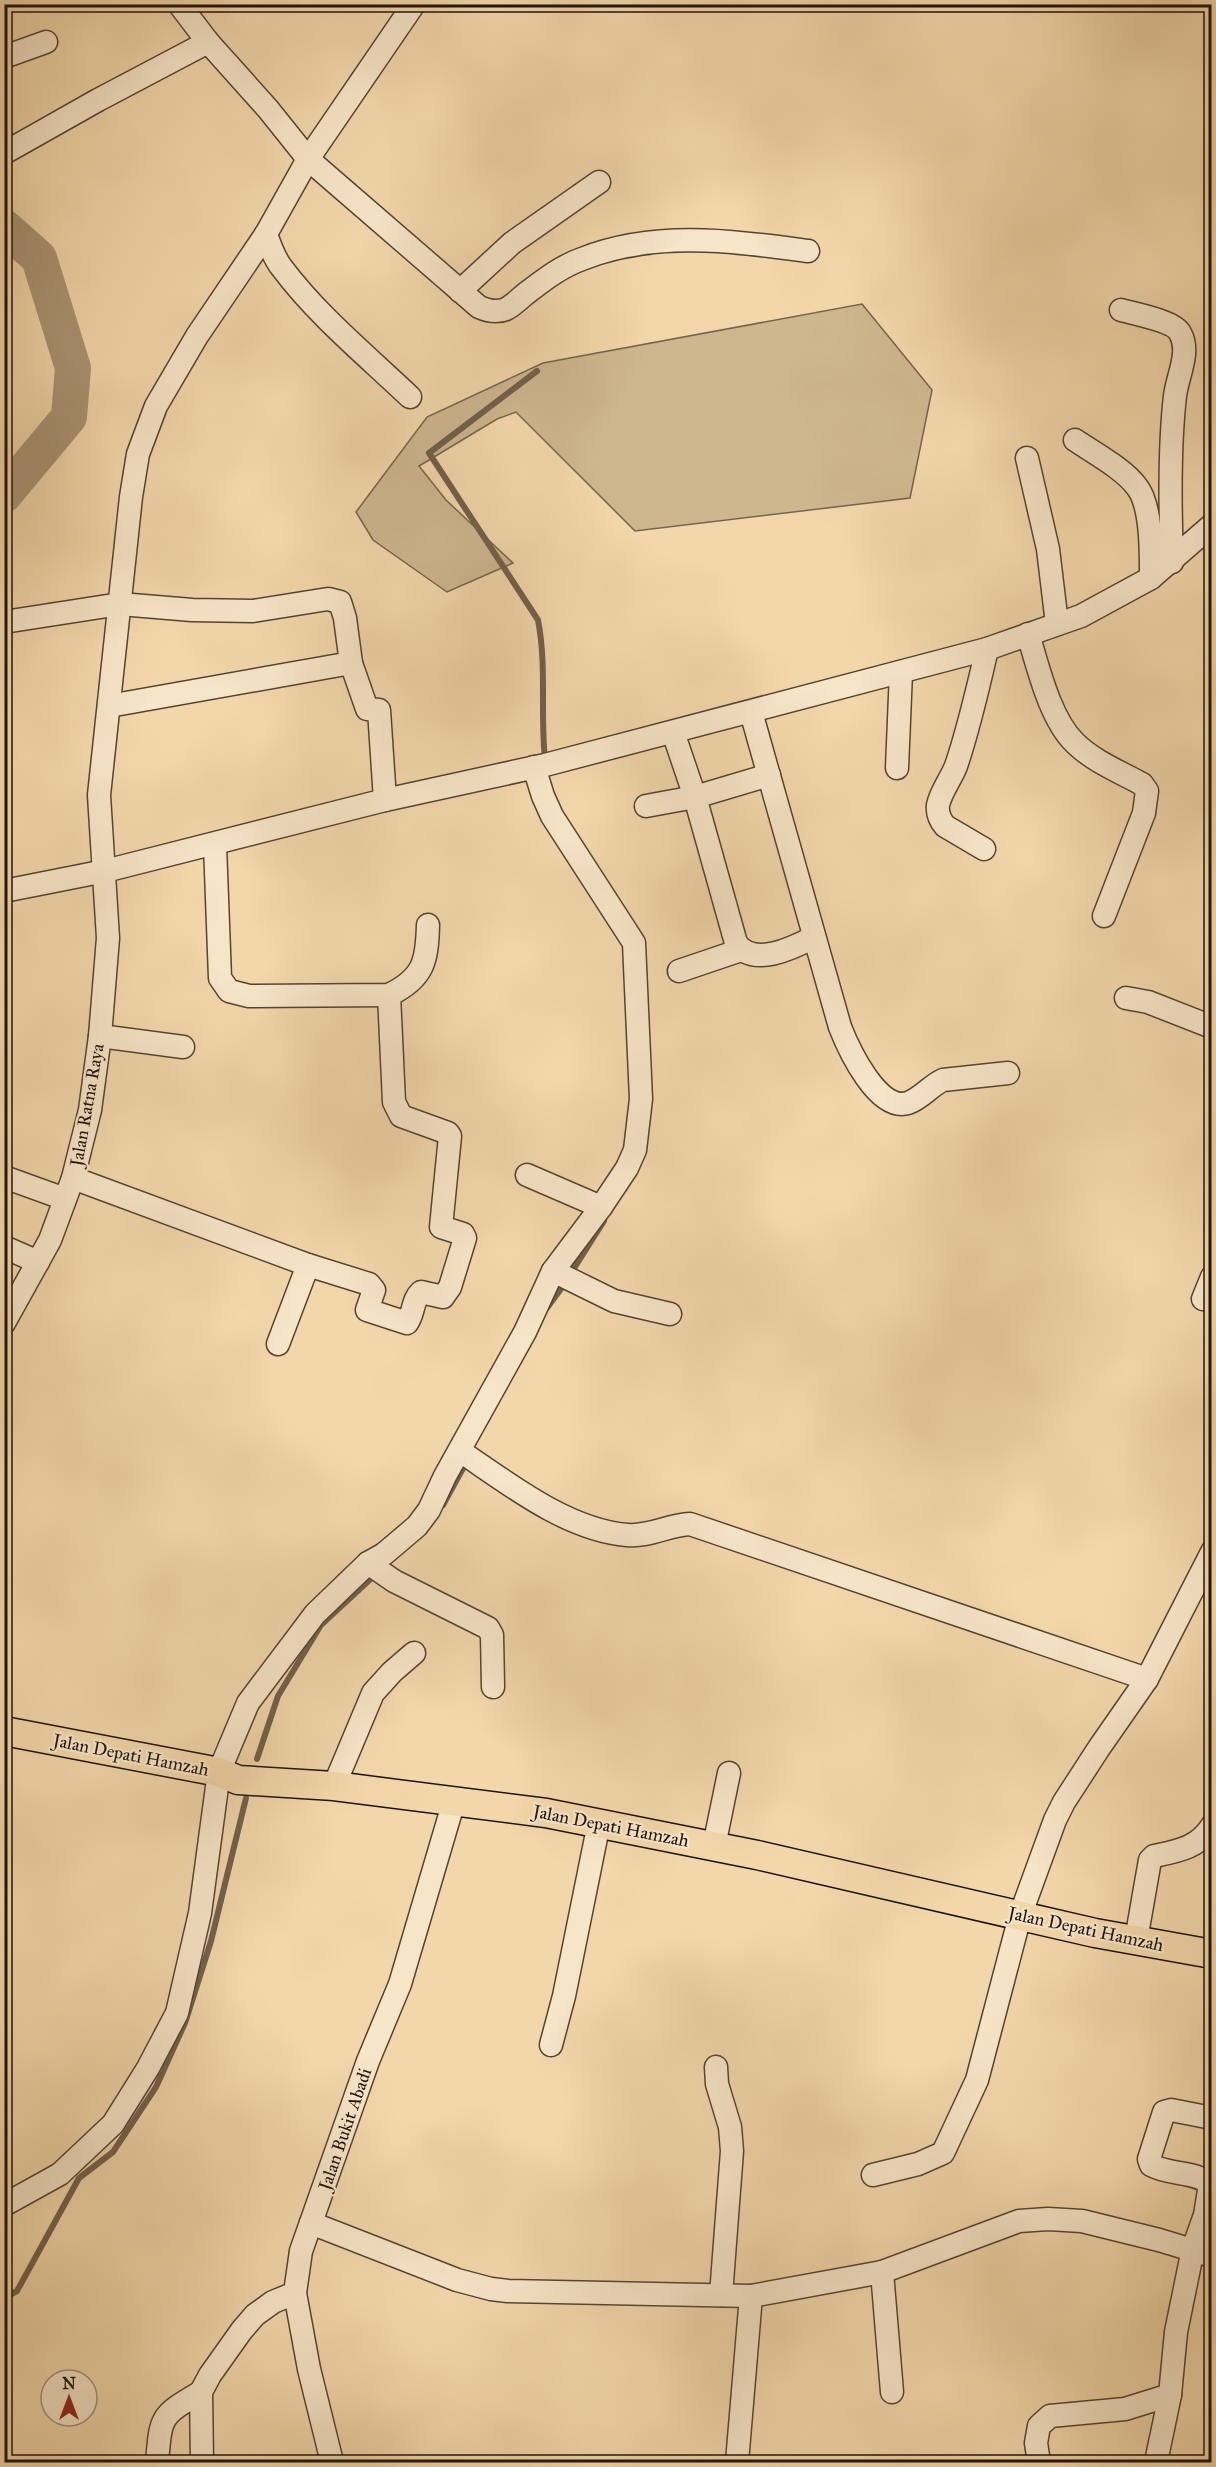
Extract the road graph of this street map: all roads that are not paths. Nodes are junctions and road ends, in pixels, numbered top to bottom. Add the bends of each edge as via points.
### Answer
1 (179, 4) edge
2 (414, 4) edge
3 (46, 42) dead end
4 (208, 42) junction
5 (4, 57) edge
6 (4, 153) edge
7 (308, 159) junction
8 (599, 182) dead end
9 (267, 234) junction
10 (808, 251) dead end
11 (460, 291) junction
12 (1122, 310) dead end
13 (410, 397) dead end
14 (1075, 440) dead end
15 (1027, 458) dead end
16 (1212, 525) edge
17 (1172, 562) junction
18 (1151, 578) junction
19 (120, 604) junction
20 (4, 622) edge
21 (1057, 624) junction
22 (1028, 634) junction
23 (987, 649) junction
24 (351, 663) junction
25 (901, 672) junction
26 (109, 706) junction
27 (751, 712) junction
28 (673, 732) junction
29 (547, 764) junction
30 (897, 768) dead end
31 (769, 775) junction
32 (695, 797) junction
33 (385, 800) junction
34 (646, 807) dead end
35 (215, 844) junction
36 (984, 849) dead end
37 (105, 872) junction
38 (4, 891) edge
39 (1104, 916) dead end
40 (428, 925) dead end
41 (814, 937) junction
42 (741, 950) junction
43 (679, 971) dead end
44 (389, 995) junction
45 (1126, 998) dead end
46 (1212, 1027) edge
47 (100, 1036) junction
48 (183, 1047) dead end
49 (1008, 1073) dead end
50 (527, 1175) dead end
51 (4, 1177) edge
52 (69, 1189) junction
53 (601, 1207) junction
54 (4, 1248) edge
55 (38, 1262) junction
56 (308, 1265) junction
57 (559, 1274) junction
58 (1212, 1277) edge
59 (1203, 1299) dead end
60 (670, 1314) dead end
61 (4, 1323) edge
62 (278, 1344) dead end
63 (463, 1453) junction
64 (1212, 1552) edge
65 (379, 1571) junction
66 (414, 1653) dead end
67 (1147, 1679) junction
68 (493, 1687) dead end
69 (4, 1731) edge
70 (219, 1772) junction
71 (729, 1773) dead end
72 (334, 1786) junction
73 (454, 1801) junction
74 (599, 1823) junction
75 (1212, 1826) edge
76 (714, 1846) junction
77 (1020, 1916) junction
78 (1136, 1940) junction
79 (1212, 1954) edge
80 (551, 2045) dead end
81 (716, 2067) dead end
82 (1212, 2118) edge
83 (873, 2175) dead end
84 (4, 2205) edge
85 (311, 2223) junction
86 (1202, 2253) edge
87 (882, 2272) junction
88 (295, 2292) junction
89 (721, 2295) junction
90 (751, 2296) junction
91 (201, 2392) junction
92 (892, 2392) dead end
93 (1170, 2395) junction
94 (157, 2463) edge
95 (202, 2463) edge
96 (332, 2463) edge
97 (737, 2463) edge
98 (1039, 2463) edge
99 (1156, 2463) edge

1 - 4 street
2 - 7 street, Jalan Ratna Raya
3 - 5 street
4 - 6 street
4 - 7 street
7 - 9 street, Jalan Ratna Raya
7 - 11 street
8 - 11 street via 512,243
9 - 13 street via 282,268
9 - 19 street, Jalan Ratna Raya via 197,336 156,406 138,454
10 - 11 street via 724,240 669,240 582,259 497,311 480,307
12 - 17 street via 1173,325 1184,343 1175,396
14 - 18 street via 1137,487 1144,502
15 - 21 street via 1048,549
16 - 17 street
17 - 18 street
18 - 21 street via 1081,616
19 - 20 street
19 - 24 street via 253,611 334,600 343,607
19 - 26 street, Jalan Ratna Raya
21 - 22 street
22 - 23 street
22 - 39 street via 1066,732 1076,744 1142,784 1147,791 1144,813
23 - 25 street
23 - 36 street via 969,725 938,803 940,821
24 - 26 street
24 - 33 street via 367,709 379,710
25 - 27 street
25 - 30 street
26 - 37 street, Jalan Ratna Raya via 99,795
27 - 28 street
27 - 31 street
28 - 29 street
28 - 32 street
29 - 33 street
29 - 53 street via 552,816 628,933 636,956 639,1133 627,1168
31 - 32 street
31 - 41 street
32 - 34 street
32 - 42 street via 736,944
33 - 35 street
35 - 37 street
35 - 44 street via 220,978 229,991 249,996
37 - 38 street
37 - 47 street, Jalan Ratna Raya via 108,938
40 - 44 street via 427,956 422,966 407,987
41 - 42 street via 777,952 749,955
41 - 49 street via 846,1041 883,1098 905,1104 943,1080
42 - 43 street
44 - 56 street via 394,1102 401,1116 450,1136 441,1227 465,1238 450,1287 443,1297 421,1292 407,1323 367,1310 374,1290 369,1284
45 - 46 street
47 - 48 street
47 - 52 street, Jalan Ratna Raya via 90,1110
50 - 53 street
51 - 52 street
52 - 55 street, Jalan Ratna Raya
52 - 56 street
53 - 57 street
54 - 55 street
55 - 61 street, Jalan Ratna Raya
56 - 62 street
57 - 60 street via 614,1301
57 - 63 street
58 - 59 street
63 - 65 street via 417,1526 384,1554
63 - 67 street via 564,1518 596,1529 628,1535 650,1534 690,1524
64 - 67 street
65 - 68 street via 488,1628 492,1635
65 - 70 street via 315,1614 272,1668 248,1703
66 - 72 street via 373,1693
67 - 77 street via 1064,1802
69 - 70 main road, Jalan Depati Hamzah
70 - 72 main road, Jalan Depati Hamzah via 238,1780
70 - 84 street via 200,1912 177,2013 113,2124 60,2174
71 - 76 street
72 - 73 main road, Jalan Depati Hamzah
73 - 74 main road, Jalan Depati Hamzah
73 - 85 street, Jalan Bukit Abadi via 400,1983
74 - 76 main road, Jalan Depati Hamzah
74 - 80 street
75 - 78 street via 1199,1842 1150,1860
76 - 77 main road, Jalan Depati Hamzah
77 - 78 main road, Jalan Depati Hamzah
77 - 83 street via 977,2080 943,2153
78 - 79 main road, Jalan Depati Hamzah
81 - 89 street via 732,2151
82 - 86 street via 1164,2112 1149,2159 1158,2169 1210,2184
85 - 88 street, Jalan Bukit Abadi via 301,2251
85 - 89 street via 491,2289
86 - 87 street via 1082,2222 1040,2219 1019,2221
86 - 93 street via 1176,2332
87 - 90 street
87 - 92 street
88 - 91 street via 255,2315
88 - 96 street, Jalan Bukit Abadi
89 - 90 street
90 - 97 street
91 - 94 street via 163,2419
91 - 95 street
93 - 98 street via 1125,2409 1050,2416 1039,2426
93 - 99 street

